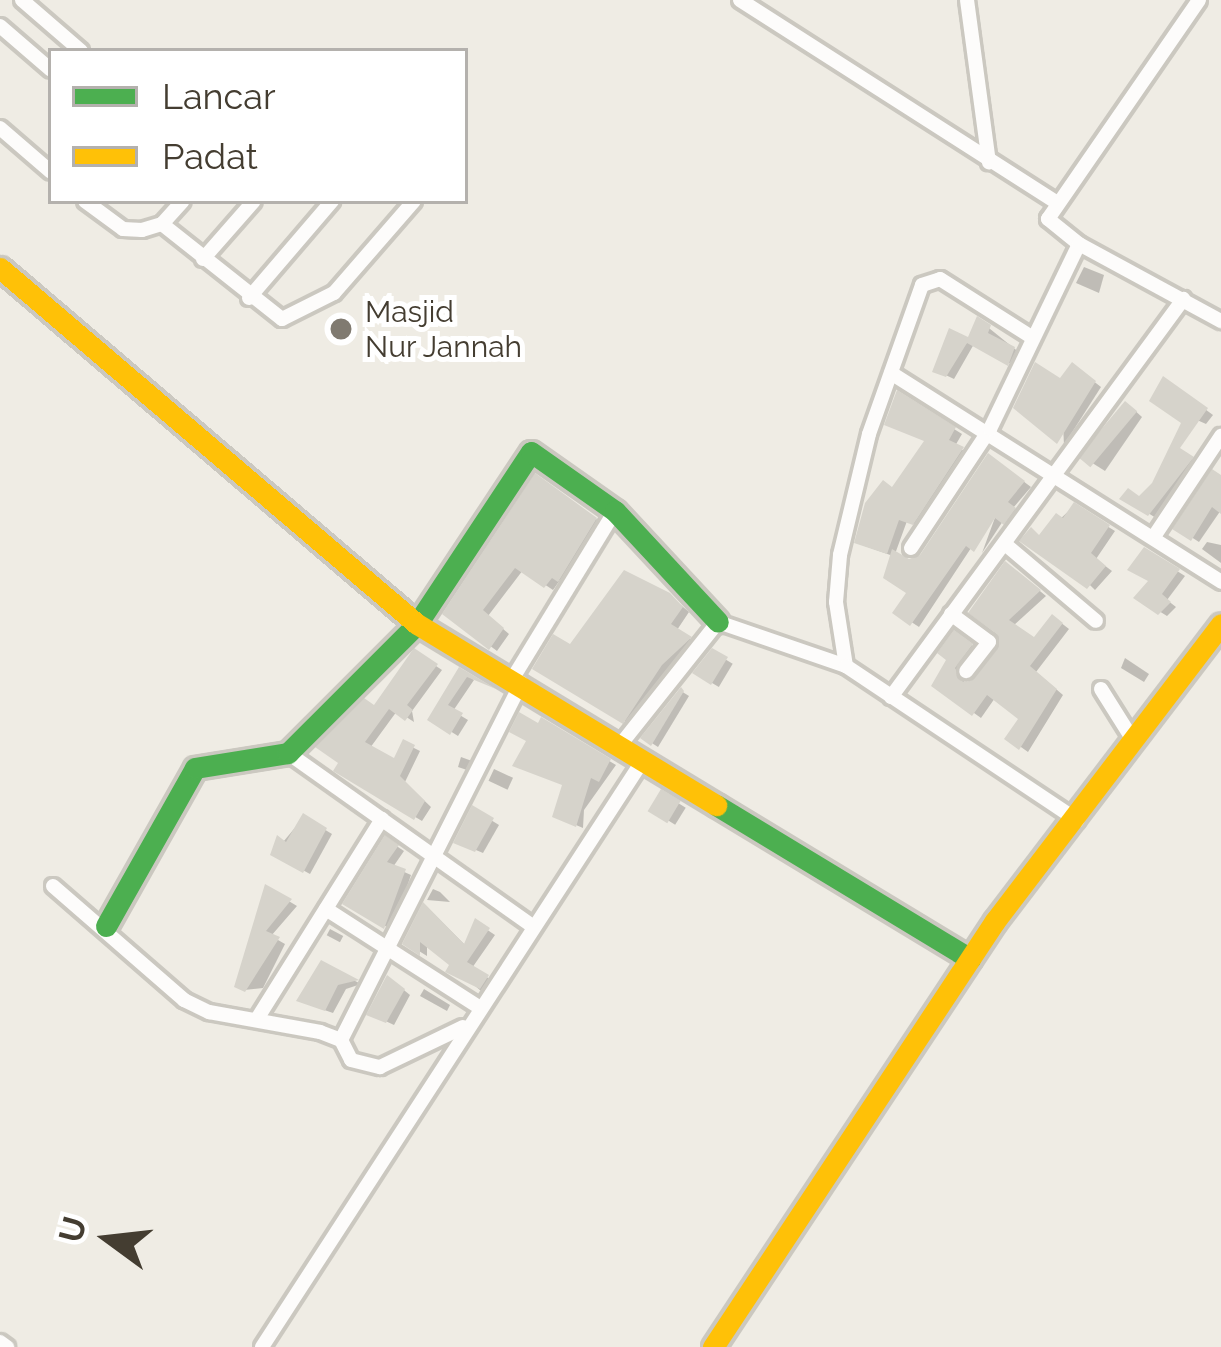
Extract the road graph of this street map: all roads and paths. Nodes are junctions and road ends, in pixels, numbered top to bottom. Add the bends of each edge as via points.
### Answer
1 (22, 0) edge
2 (740, 0) edge
3 (967, 0) edge
4 (1199, 0) edge
5 (0, 26) edge
6 (78, 48) edge
7 (48, 67) edge
8 (0, 128) edge
9 (989, 163) junction
10 (48, 169) edge
11 (1058, 203) junction
12 (90, 204) edge
13 (180, 204) edge
14 (251, 204) edge
15 (329, 204) edge
16 (411, 204) edge
17 (162, 224) junction
18 (1079, 244) junction
19 (203, 259) junction
20 (0, 268) edge
21 (249, 298) junction
22 (1183, 299) junction
23 (1221, 321) edge
24 (1033, 338) junction
25 (891, 373) junction
26 (990, 429) junction
27 (1221, 436) edge
28 (1204, 461) junction
29 (1221, 467) edge
30 (1058, 476) junction
31 (615, 511) junction
32 (1153, 538) junction
33 (1005, 544) junction
34 (911, 548) dead end
35 (1221, 582) edge
36 (951, 614) junction
37 (718, 622) junction
38 (1096, 622) dead end
39 (1221, 624) edge
40 (417, 625) junction
41 (845, 666) junction
42 (966, 671) dead end
43 (517, 681) junction
44 (1101, 688) dead end
45 (891, 697) junction
46 (1133, 740) junction
47 (621, 744) junction
48 (288, 753) junction
49 (643, 760) junction
50 (382, 819) junction
51 (1077, 820) junction
52 (438, 853) junction
53 (53, 886) dead end
54 (326, 909) junction
55 (531, 925) junction
56 (106, 926) junction
57 (382, 946) junction
58 (970, 959) junction
59 (477, 1006) junction
60 (256, 1019) junction
61 (464, 1027) junction
62 (341, 1040) junction
63 (262, 1347) edge
64 (713, 1347) edge

1 - 6 street
2 - 9 street
3 - 9 street
4 - 11 street
5 - 7 street
8 - 10 street
9 - 11 street
11 - 18 street via 1048,219
12 - 17 street via 123,229
13 - 17 street
14 - 19 street
15 - 21 street
16 - 21 street via 334,293 282,319
17 - 19 street
18 - 22 street
18 - 24 street
19 - 21 street
20 - 40 street
22 - 23 street
22 - 30 street
24 - 25 street via 929,278
24 - 26 street
25 - 26 street
25 - 41 street via 840,555 836,602
26 - 30 street
26 - 34 street
27 - 28 street
28 - 29 street
28 - 32 street
30 - 32 street
30 - 33 street
31 - 37 street
31 - 40 street via 531,452
31 - 43 street
32 - 35 street
33 - 36 street
33 - 38 street
36 - 42 street via 988,642
36 - 45 street
37 - 41 street
37 - 47 street
39 - 46 street
40 - 43 street
40 - 48 street
41 - 45 street
43 - 47 street
43 - 52 street
44 - 46 street
45 - 51 street
46 - 51 street
47 - 49 street
48 - 50 street
48 - 56 street via 195,768
49 - 55 street
49 - 58 street
50 - 52 street
50 - 54 street
51 - 58 street
52 - 55 street
52 - 57 street
53 - 56 street
54 - 57 street
54 - 60 street
55 - 59 street
56 - 60 street via 195,1006
57 - 59 street
57 - 62 street
58 - 64 street
59 - 61 street
60 - 62 street
61 - 62 street via 380,1067 351,1060
61 - 63 street

